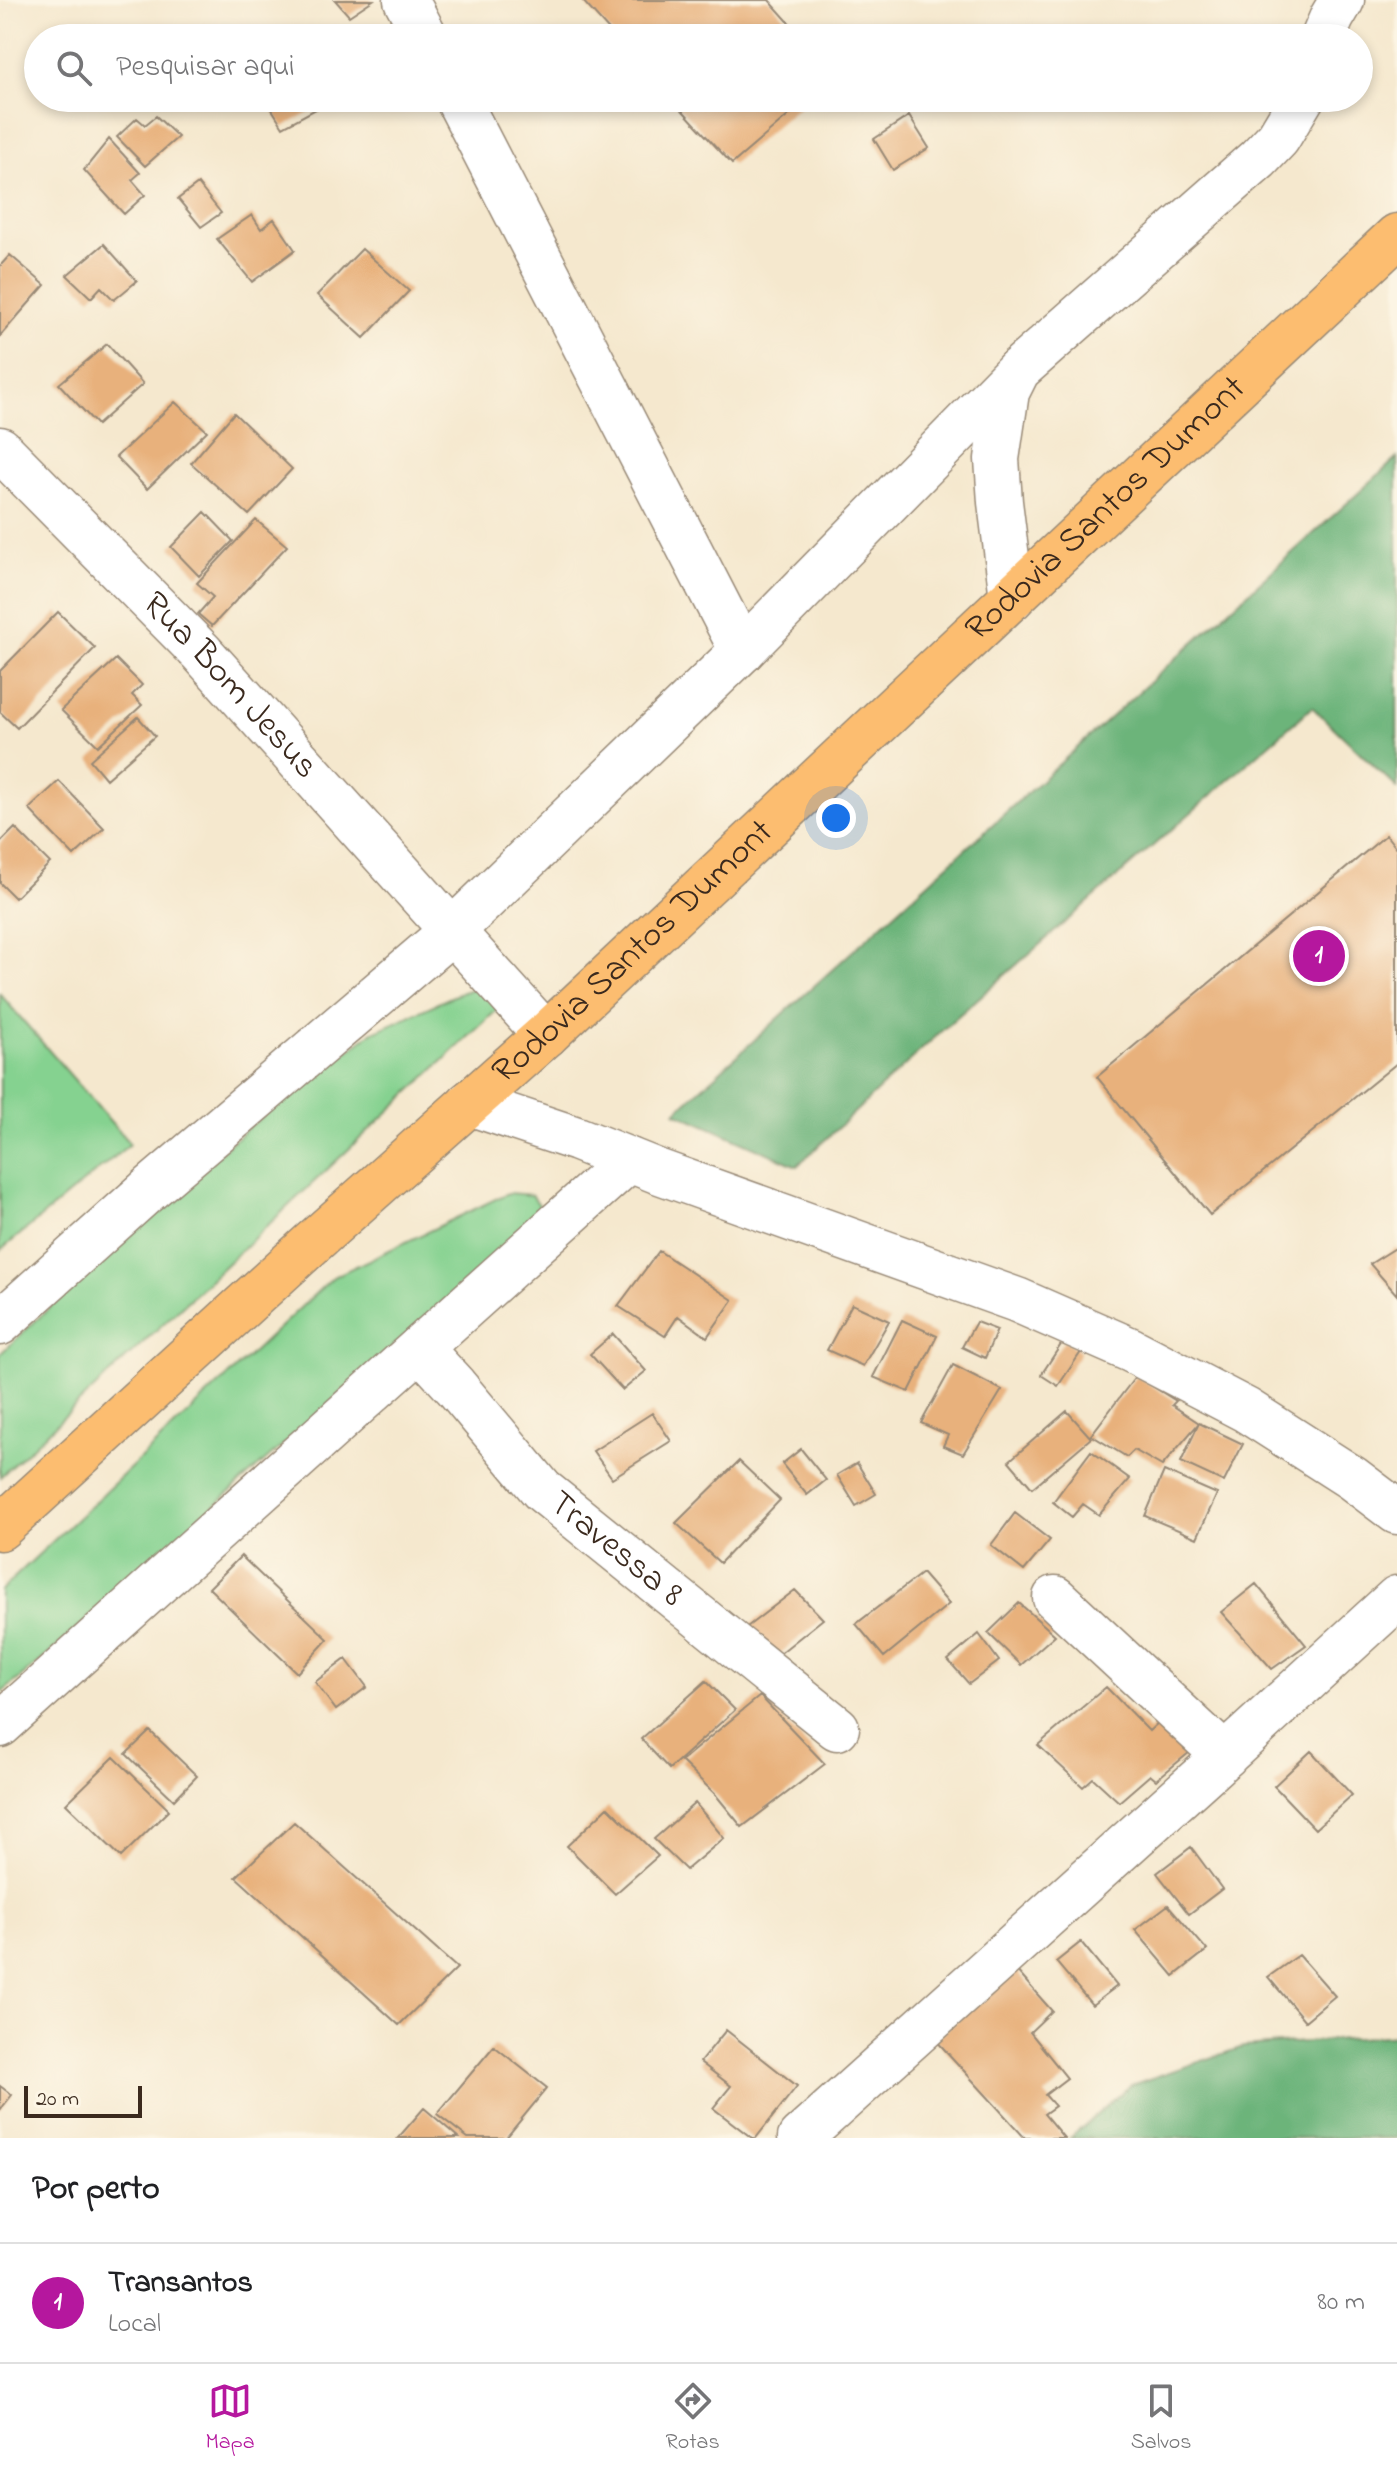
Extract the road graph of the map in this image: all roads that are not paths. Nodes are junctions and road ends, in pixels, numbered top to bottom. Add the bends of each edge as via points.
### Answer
1 (406, 0) edge
2 (1342, 0) edge
3 (419, 24) edge
4 (1329, 24) edge
5 (464, 112) edge
6 (1294, 112) edge
7 (1397, 236) edge
8 (1018, 370) junction
9 (0, 449) edge
10 (1012, 598) junction
11 (742, 651) junction
12 (451, 932) junction
13 (546, 1035) junction
14 (469, 1103) junction
15 (629, 1160) junction
16 (0, 1323) edge
17 (420, 1348) junction
18 (1397, 1512) edge
19 (0, 1528) edge
20 (1055, 1598) dead end
21 (1397, 1598) edge
22 (0, 1725) edge
23 (837, 1728) dead end
24 (1225, 1756) junction
25 (800, 2138) edge

1 - 3 street
2 - 4 street
5 - 11 street
6 - 8 street via 1258,159
7 - 10 highway, Rodovia Santos Dumont
8 - 10 street via 1007,392 997,459
8 - 11 street
9 - 12 street, Rua Bom Jesus via 201,652
10 - 13 highway, Rodovia Santos Dumont
11 - 12 street
12 - 13 street, Rua Bom Jesus
12 - 16 street
13 - 14 highway, Rodovia Santos Dumont
14 - 15 street
14 - 19 highway, Rodovia Santos Dumont
15 - 17 street
15 - 18 street via 1017,1300 1131,1350 1246,1410
17 - 22 street
17 - 23 street, Travessa 8 via 542,1490
20 - 24 street
21 - 24 street
24 - 25 street

